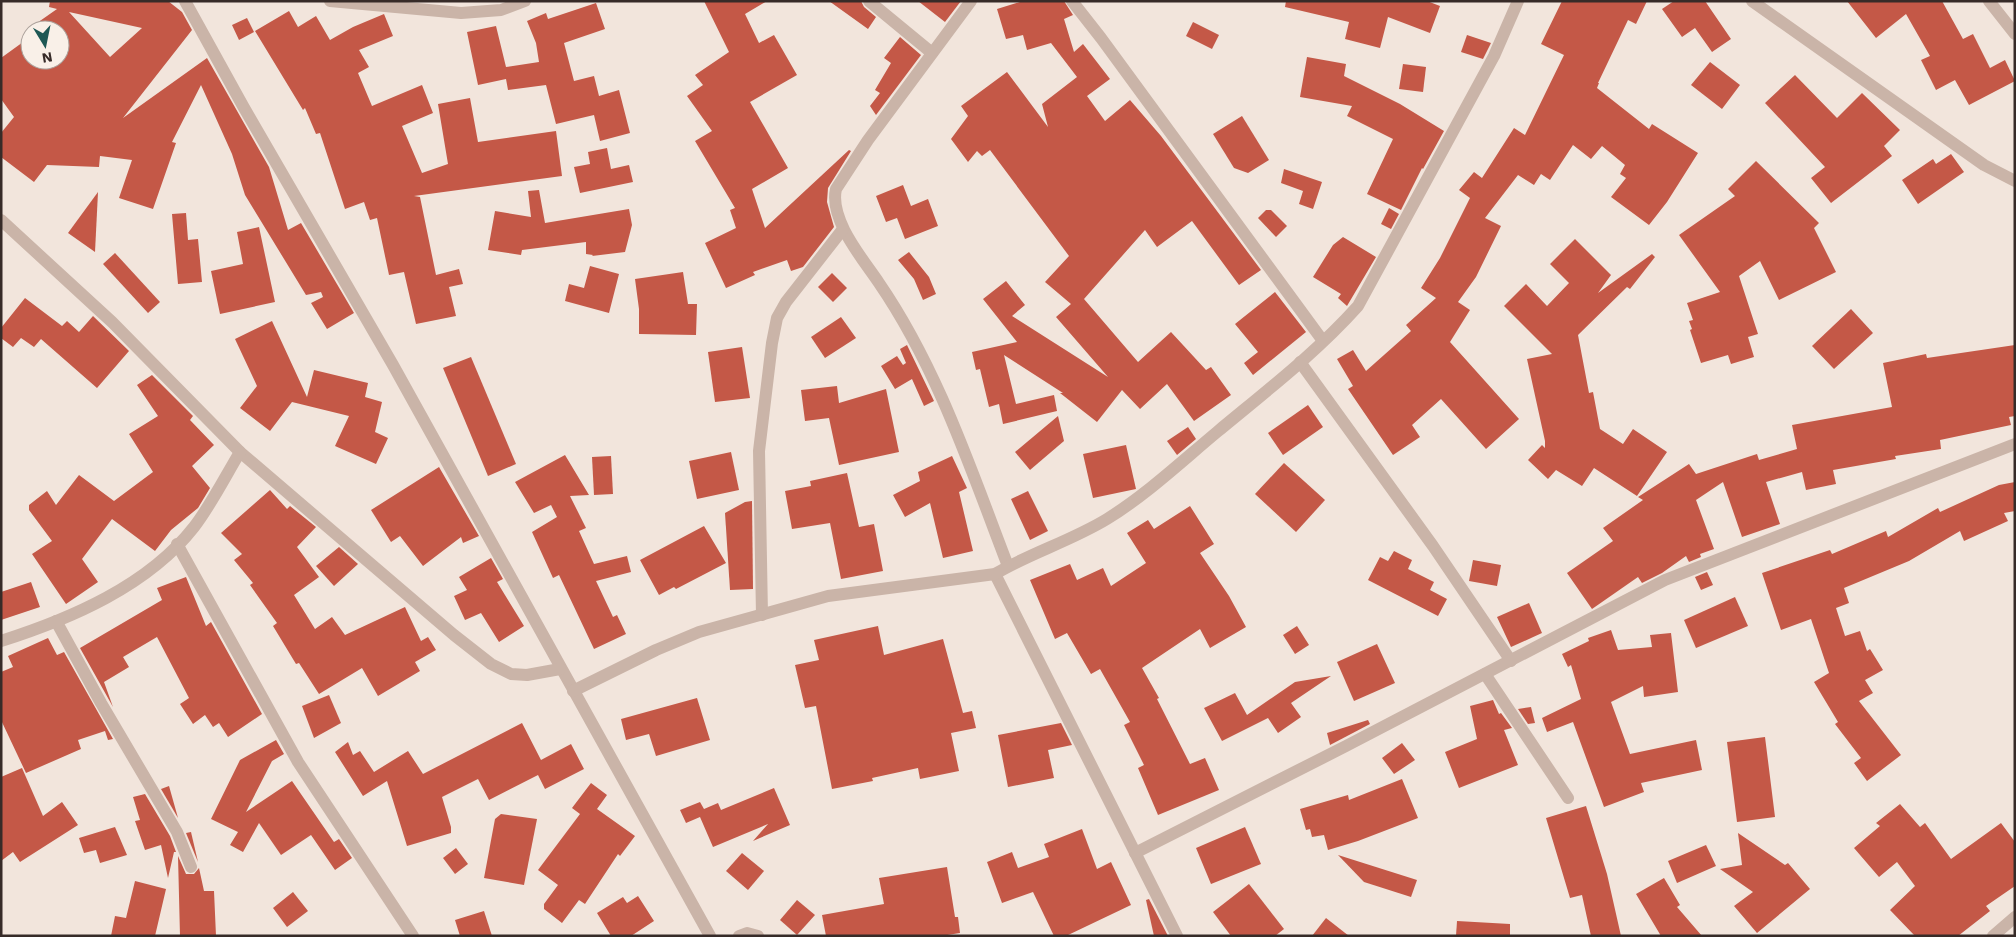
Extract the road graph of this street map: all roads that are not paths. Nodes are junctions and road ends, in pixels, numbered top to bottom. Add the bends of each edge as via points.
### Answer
1 (185, 1) edge
2 (330, 1) edge
3 (525, 1) edge
4 (869, 1) edge
5 (971, 1) edge
6 (1072, 1) edge
7 (1518, 1) edge
8 (1752, 1) edge
9 (1989, 1) edge
10 (2015, 34) edge
11 (932, 53) junction
12 (2015, 181) edge
13 (1, 220) edge
14 (843, 229) junction
15 (1323, 341) junction
16 (1300, 362) junction
17 (2015, 444) edge
18 (240, 452) junction
19 (177, 544) junction
20 (1008, 566) junction
21 (995, 574) junction
22 (762, 615) junction
23 (56, 621) junction
24 (1, 641) edge
25 (1510, 661) junction
26 (560, 669) junction
27 (1485, 674) junction
28 (573, 691) junction
29 (1568, 798) dead end
30 (1135, 853) junction
31 (192, 867) dead end
32 (2015, 917) edge
33 (413, 936) edge
34 (710, 936) edge
35 (739, 936) edge
36 (758, 936) edge
37 (1177, 936) edge
38 (1993, 936) edge

1 - 26 street via 393,365
2 - 3 street via 460,13 501,10
4 - 11 street
5 - 11 street
6 - 15 street
7 - 15 street via 1494,56 1358,306
8 - 12 street via 1984,165
9 - 10 street
11 - 14 street via 836,189 834,195
13 - 18 street via 112,322
14 - 20 street via 896,308 941,392
14 - 22 street via 777,318 759,452
15 - 16 street
16 - 20 street via 1148,490 1109,518
16 - 25 street via 1433,546
17 - 25 street via 1665,580
18 - 19 street via 194,527
18 - 26 street via 491,664 511,674 527,675
19 - 23 street via 130,584
19 - 33 street via 298,762
20 - 21 street
21 - 22 street via 828,596
21 - 30 street
22 - 28 street via 699,632
23 - 24 street
23 - 31 street via 177,832
25 - 27 street
26 - 28 street
27 - 29 street
27 - 30 street
28 - 34 street
30 - 37 street
32 - 38 street
35 - 36 street via 747,933

